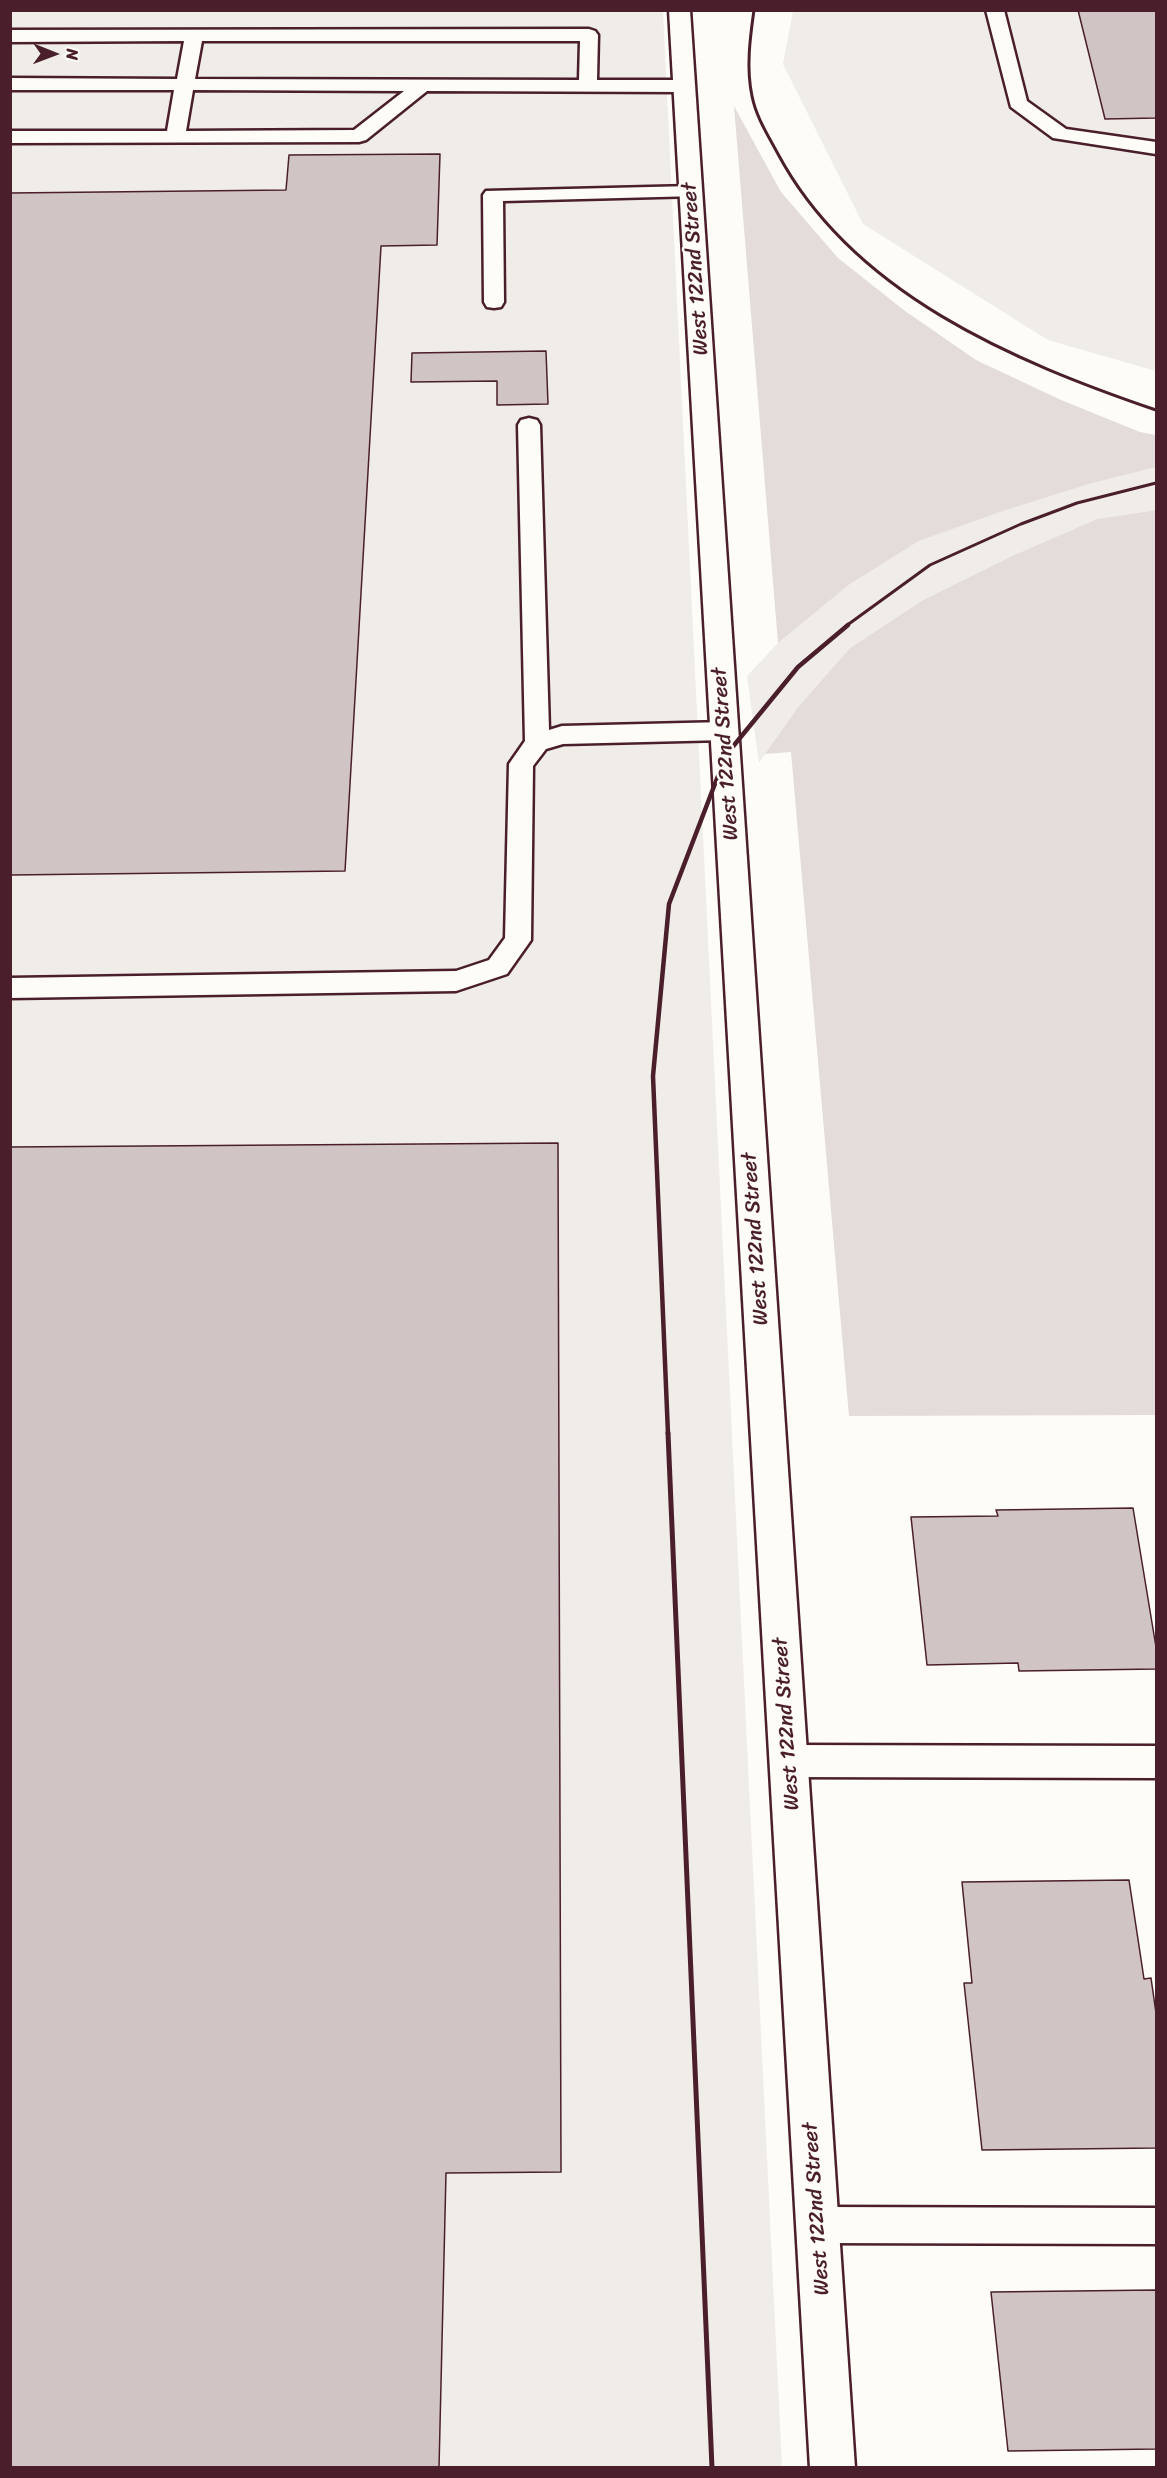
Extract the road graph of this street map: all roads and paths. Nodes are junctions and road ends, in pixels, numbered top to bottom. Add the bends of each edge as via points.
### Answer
1 (680, 10) edge
2 (995, 10) edge
3 (10, 36) edge
4 (194, 36) junction
5 (10, 84) edge
6 (184, 84) junction
7 (424, 84) junction
8 (588, 85) junction
9 (684, 86) junction
10 (10, 137) edge
11 (175, 137) junction
12 (1156, 148) edge
13 (691, 192) junction
14 (494, 302) dead end
15 (529, 425) dead end
16 (724, 731) junction
17 (537, 743) junction
18 (10, 988) edge
19 (789, 1761) junction
20 (1156, 1762) edge
21 (819, 2225) junction
22 (1156, 2226) edge
23 (833, 2468) edge

1 - 9 street, West 122nd Street
2 - 12 lane via 1018,103 1060,134
3 - 4 lane
4 - 6 lane
4 - 8 lane via 589,35
5 - 6 lane
6 - 7 lane
6 - 11 lane
7 - 8 lane
7 - 11 lane via 359,136
8 - 9 lane
9 - 13 street, West 122nd Street
10 - 11 lane
13 - 14 lane via 493,195
13 - 16 street, West 122nd Street
15 - 17 lane
16 - 17 lane via 562,735
16 - 19 street, West 122nd Street
17 - 18 lane via 521,764 518,940 498,967 456,981
19 - 20 lane
19 - 21 street, West 122nd Street
21 - 22 lane
21 - 23 street, West 122nd Street

